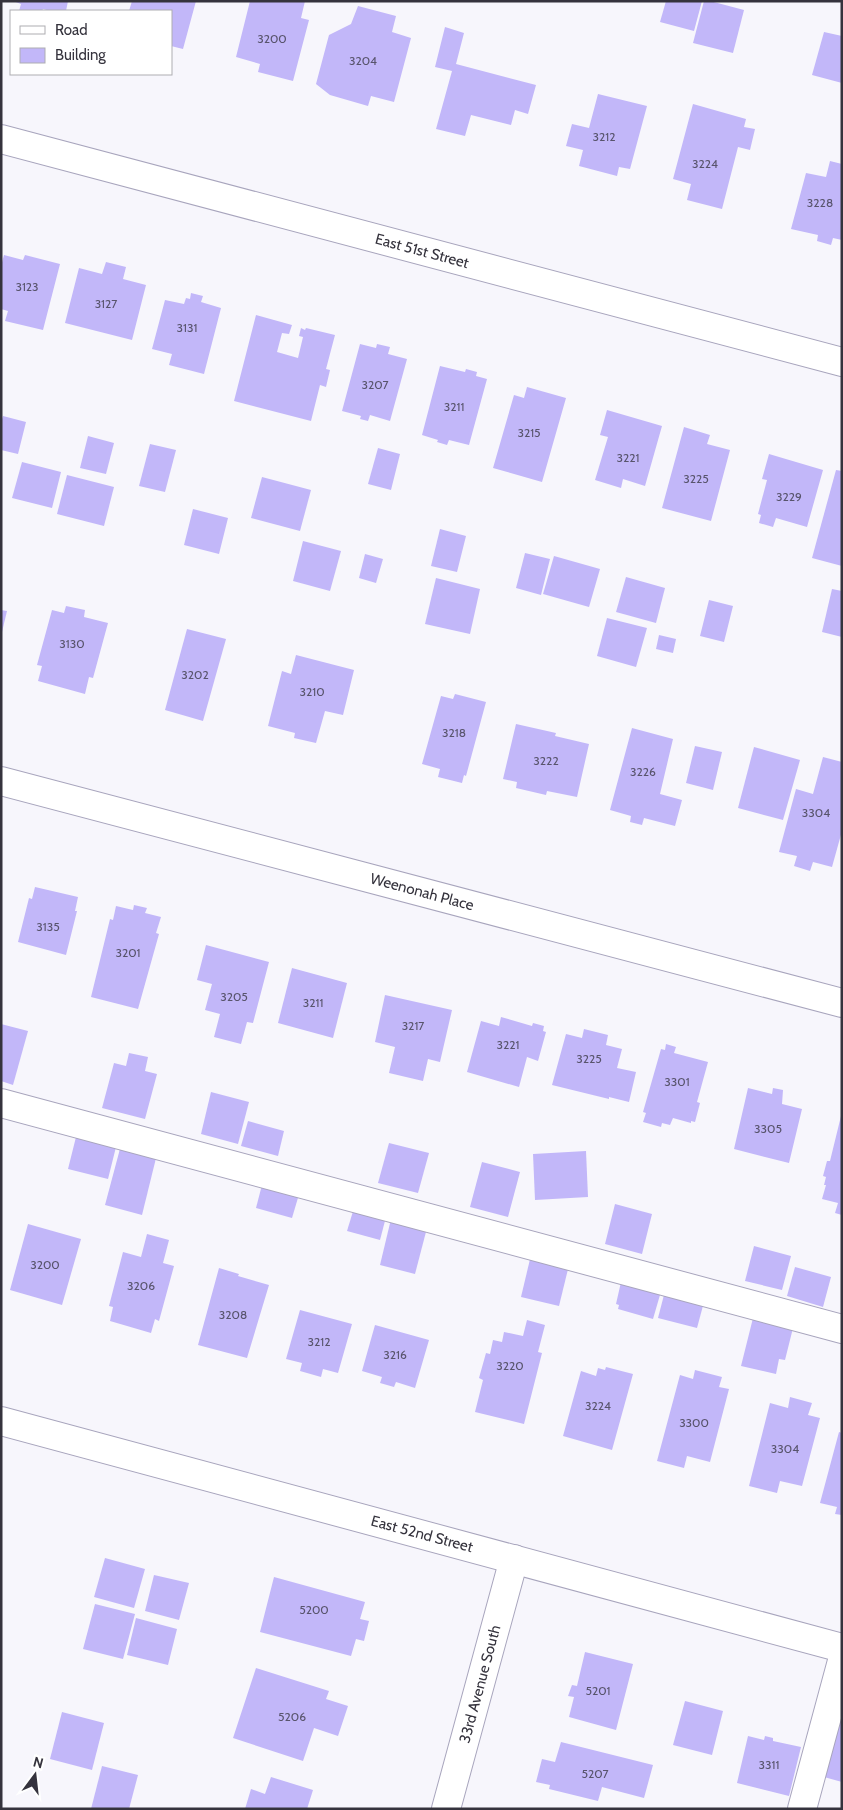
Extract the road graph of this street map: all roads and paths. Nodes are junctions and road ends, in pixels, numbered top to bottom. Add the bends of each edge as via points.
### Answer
1 (1, 139) edge
2 (842, 362) edge
3 (1, 781) edge
4 (842, 1003) edge
5 (1, 1103) edge
6 (842, 1329) edge
7 (1, 1421) edge
8 (514, 1559) junction
9 (842, 1648) edge
10 (842, 1661) edge
11 (446, 1809) edge
12 (802, 1809) edge

1 - 2 street, East 51st Street
3 - 4 street, Weenonah Place
5 - 6 street
7 - 8 street, East 52nd Street
8 - 9 street, East 52nd Street
8 - 11 street, 33rd Avenue South
10 - 12 street

